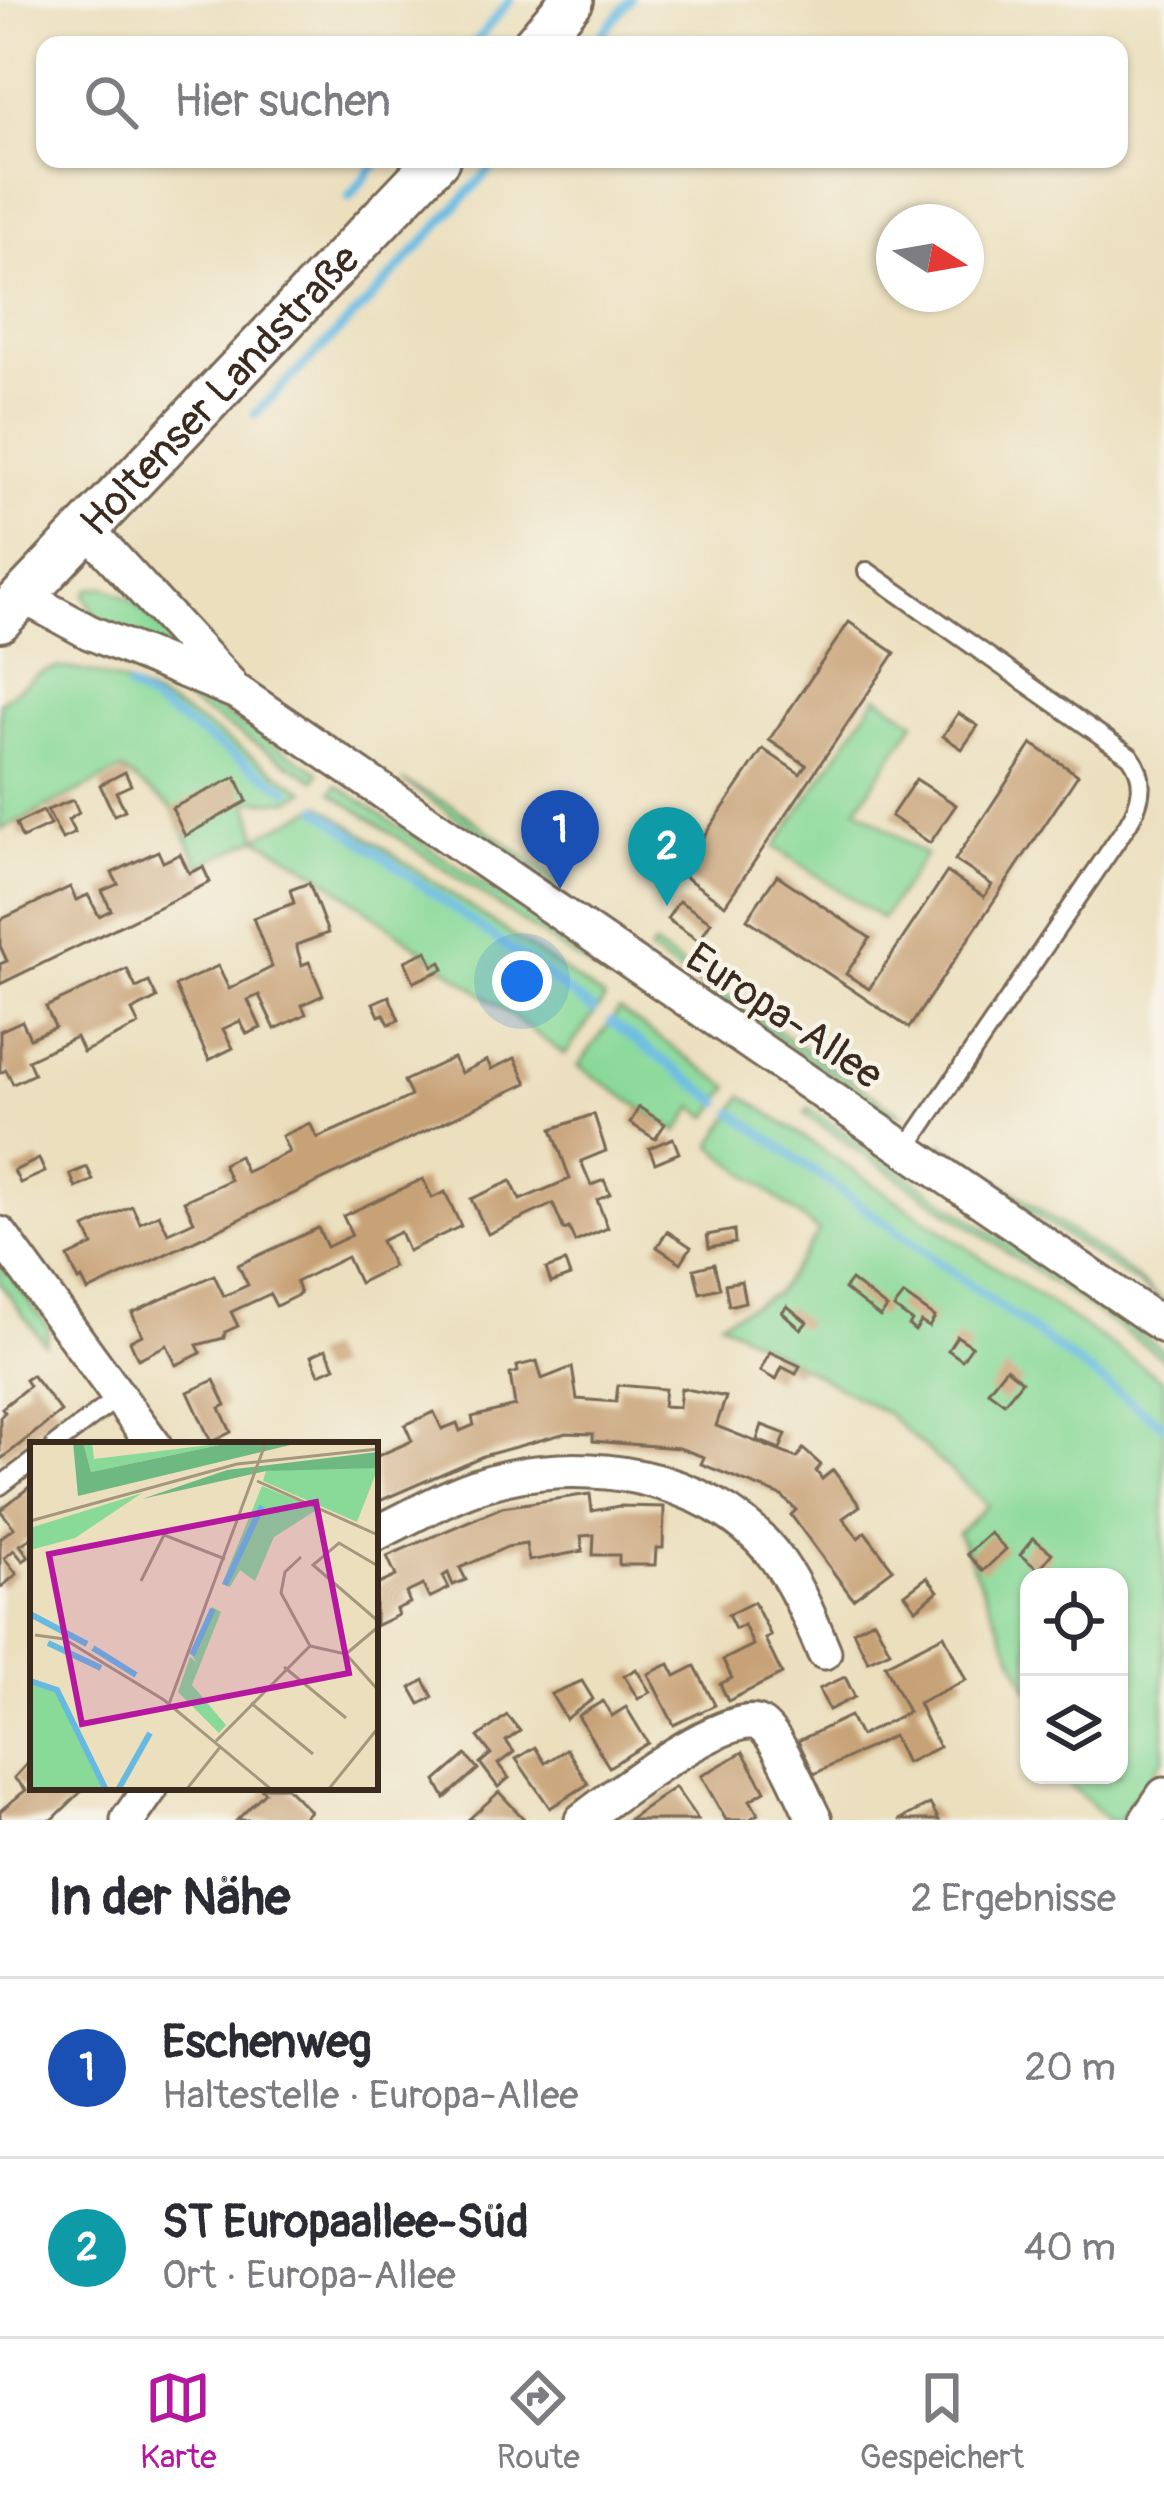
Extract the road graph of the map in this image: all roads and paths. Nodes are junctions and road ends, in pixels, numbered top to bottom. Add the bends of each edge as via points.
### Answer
1 (572, 0) edge
2 (542, 36) edge
3 (430, 168) edge
4 (88, 530) junction
5 (867, 572) dead end
6 (12, 608) edge
7 (238, 693) junction
8 (905, 1152) junction
9 (0, 1234) edge
10 (1164, 1327) edge
11 (120, 1396) junction
12 (59, 1442) edge
13 (152, 1442) edge
14 (30, 1463) edge
15 (0, 1486) edge
16 (378, 1533) edge
17 (824, 1652) dead end
18 (149, 1790) edge
19 (1164, 1795) edge
20 (128, 1820) edge
21 (582, 1820) edge
22 (815, 1820) edge
23 (1147, 1820) edge

1 - 2 street
3 - 4 street, Holtenser Landstraße
4 - 6 street, Holtenser Landstraße
4 - 7 street, Europa-Allee
5 - 8 lane via 1130,755 1141,779 1128,824
6 - 7 street, Europa-Allee
7 - 8 street, Europa-Allee
8 - 10 street, Europa-Allee
9 - 11 street
11 - 12 lane
11 - 13 street
14 - 15 lane
16 - 17 street via 482,1484 520,1476 596,1473 674,1486 710,1501 774,1555
18 - 20 street
19 - 23 street
21 - 22 street via 729,1725 752,1721 775,1744

